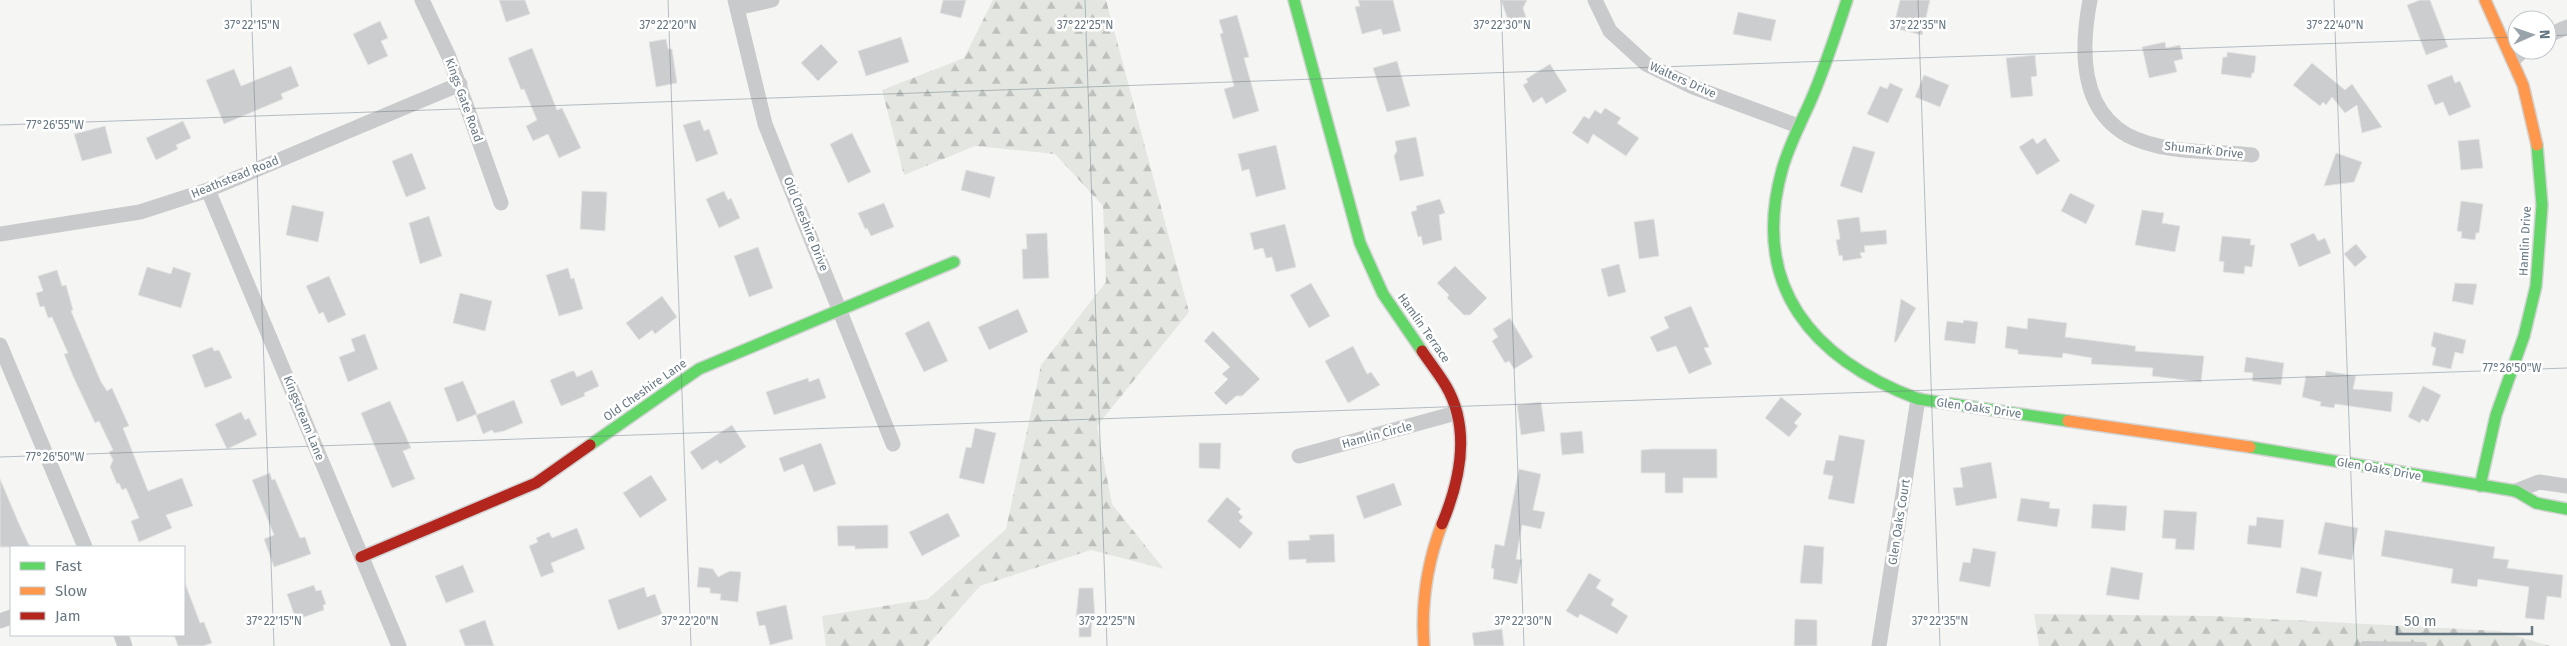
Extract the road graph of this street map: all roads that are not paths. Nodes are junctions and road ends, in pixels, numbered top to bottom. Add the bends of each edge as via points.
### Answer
1 (422, 0) edge
2 (772, 0) edge
3 (1294, 0) edge
4 (1595, 0) edge
5 (1847, 0) edge
6 (2090, 0) edge
7 (2485, 0) edge
8 (736, 4) edge
9 (2507, 36) edge
10 (2520, 60) edge
11 (460, 84) junction
12 (1798, 126) junction
13 (2252, 155) dead end
14 (208, 190) junction
15 (501, 203) dead end
16 (0, 234) edge
17 (954, 262) dead end
18 (841, 309) junction
19 (0, 345) edge
20 (1918, 399) junction
21 (1456, 413) junction
22 (893, 444) dead end
23 (1298, 456) dead end
24 (2480, 486) junction
25 (2567, 486) edge
26 (2516, 490) junction
27 (2567, 509) edge
28 (84, 546) edge
29 (361, 557) junction
30 (2364, 645) edge
31 (399, 646) edge
32 (1424, 646) edge
33 (1879, 646) edge
34 (2423, 646) edge

1 - 11 street, Kings Gate Road
2 - 8 street
3 - 21 street, Hamlin Terrace via 1360,243 1383,294 1437,371
4 - 12 street, Walters Drive via 1610,31 1646,64 1693,87
5 - 12 street, Glen Oaks Drive via 1813,95
6 - 13 street, Shumark Drive via 2085,58 2089,87 2112,123 2127,134 2170,148
7 - 9 street, Hamlin Drive
8 - 18 street, Old Cheshire Drive via 765,124
10 - 24 street, Hamlin Drive via 2536,142 2541,188 2539,273 2531,311 2499,406
11 - 14 street, Heathstead Road
11 - 15 street, Kings Gate Road
12 - 20 street, Glen Oaks Drive via 1782,170 1772,228 1776,266 1786,295 1815,335 1836,355 1894,390
14 - 16 street, Heathstead Road via 140,212
14 - 29 street, Kingstream Lane
17 - 18 street, Old Cheshire Lane
18 - 22 street, Old Cheshire Drive
18 - 29 street, Old Cheshire Lane via 699,369 536,483
19 - 28 street
20 - 24 street, Glen Oaks Drive via 2269,450
20 - 33 street, Glen Oaks Court
21 - 23 street, Hamlin Circle
21 - 32 street, Hamlin Terrace via 1460,465 1428,574 1422,615
24 - 26 street, Glen Oaks Drive
25 - 26 street, Glen Oaks Drive via 2539,482
26 - 27 street, Glen Oaks Drive via 2536,504
29 - 31 street, Kingstream Lane
30 - 34 lane

